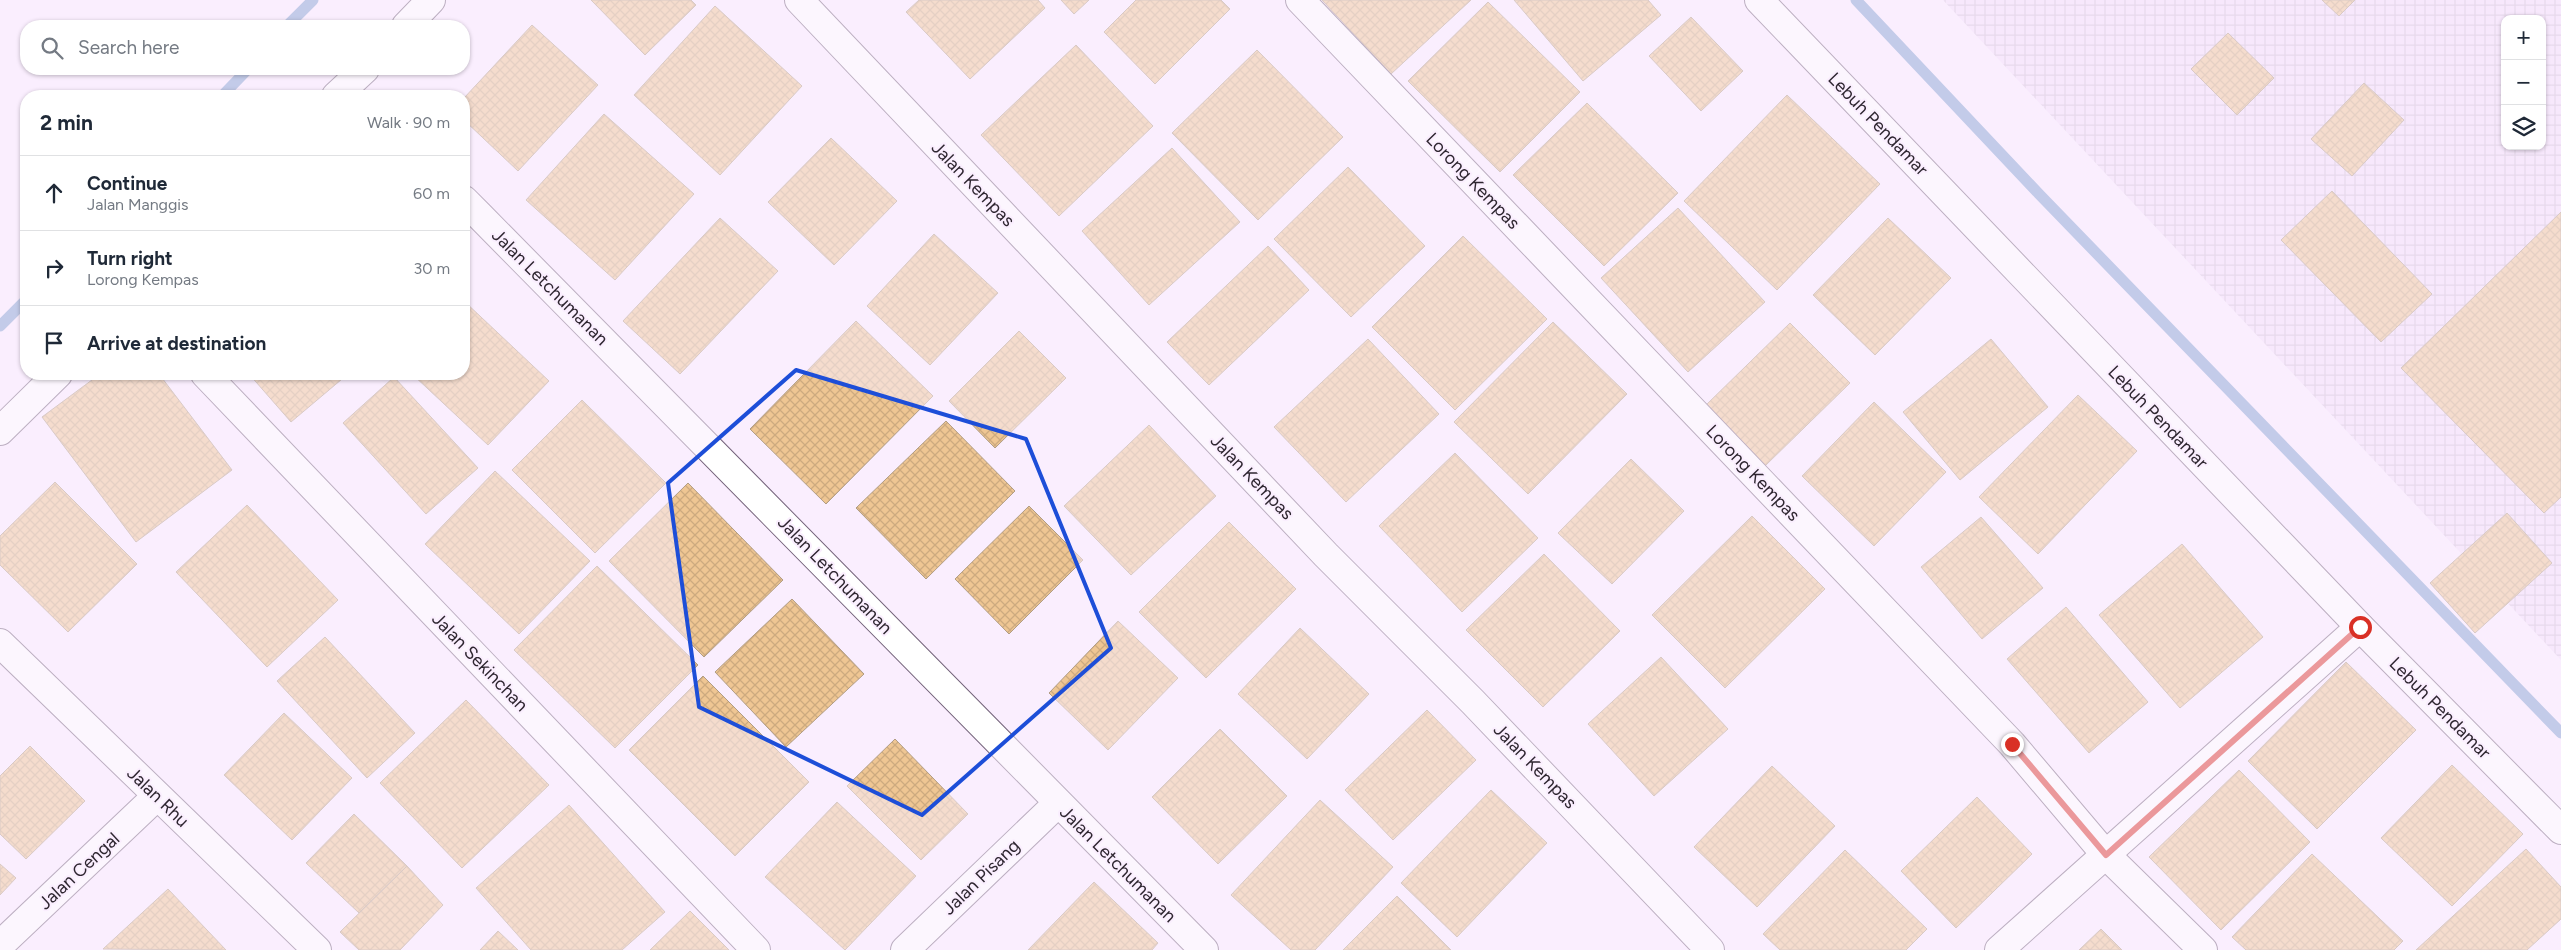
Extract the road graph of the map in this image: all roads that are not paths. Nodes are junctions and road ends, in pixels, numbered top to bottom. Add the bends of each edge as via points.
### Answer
1 (431, 0) edge
2 (799, 0) edge
3 (1300, 0) edge
4 (1759, 0) edge
5 (412, 20) edge
6 (470, 206) edge
7 (52, 380) edge
8 (211, 380) edge
9 (0, 432) edge
10 (2360, 627) junction
11 (0, 643) edge
12 (157, 796) junction
13 (1058, 803) junction
14 (2561, 830) edge
15 (2106, 855) junction
16 (0, 945) edge
17 (317, 950) edge
18 (756, 950) edge
19 (905, 950) edge
20 (1204, 950) edge
21 (1710, 950) edge
22 (1999, 950) edge
23 (2203, 950) edge

1 - 5 street
2 - 21 street, Jalan Kempas via 1326,555 1473,702
3 - 15 street, Lorong Kempas via 2012,744
4 - 10 street, Lebuh Pendamar
6 - 13 street, Jalan Letchumanan
7 - 9 street
8 - 18 street, Jalan Sekinchan
10 - 14 street, Lebuh Pendamar
10 - 15 street
11 - 12 street, Jalan Rhu
12 - 16 street, Jalan Cengal
12 - 17 street, Jalan Rhu
13 - 19 street, Jalan Pisang
13 - 20 street, Jalan Letchumanan
15 - 22 street
15 - 23 street, Lorong Kempas

